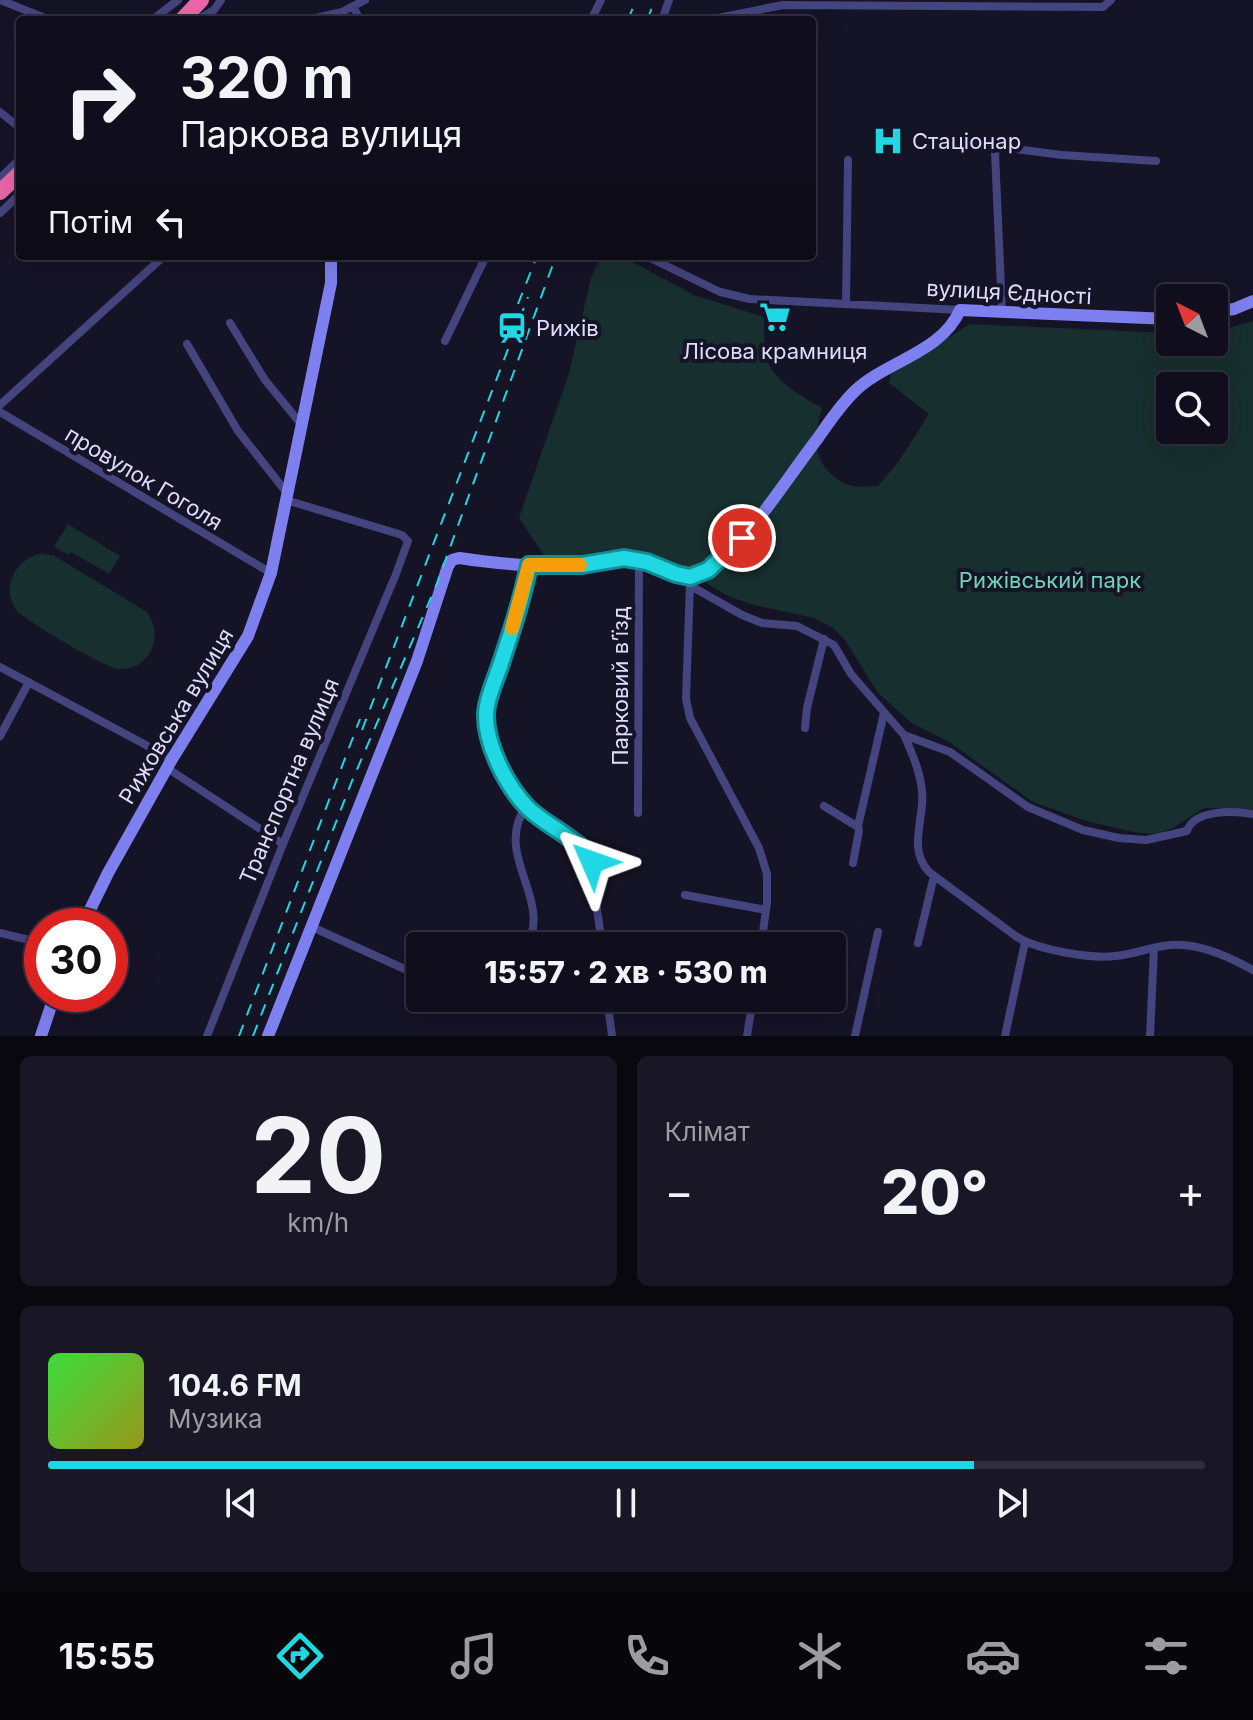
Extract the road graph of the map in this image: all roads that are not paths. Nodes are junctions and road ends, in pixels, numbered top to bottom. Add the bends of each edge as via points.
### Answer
1 (0, 0) edge
2 (178, 0) edge
3 (201, 0) edge
4 (221, 0) edge
5 (365, 0) edge
6 (1111, 0) edge
7 (353, 6) junction
8 (40, 16) edge
9 (157, 16) edge
10 (186, 16) edge
11 (204, 16) edge
12 (324, 16) edge
13 (358, 16) edge
14 (728, 16) edge
15 (0, 112) edge
16 (16, 125) edge
17 (848, 160) dead end
18 (1156, 161) dead end
19 (16, 163) edge
20 (16, 177) edge
21 (0, 178) edge
22 (0, 192) edge
23 (16, 198) edge
24 (0, 213) edge
25 (160, 260) edge
26 (331, 260) edge
27 (484, 260) edge
28 (655, 260) edge
29 (1253, 301) edge
30 (846, 304) junction
31 (960, 310) junction
32 (1228, 310) edge
33 (1002, 311) junction
34 (1156, 318) edge
35 (230, 323) dead end
36 (445, 341) dead end
37 (187, 344) dead end
38 (0, 405) edge
39 (0, 412) edge
40 (301, 424) junction
41 (286, 497) junction
42 (639, 560) junction
43 (529, 565) junction
44 (271, 573) junction
45 (690, 582) junction
46 (824, 639) junction
47 (0, 667) edge
48 (29, 682) junction
49 (884, 713) junction
50 (805, 728) dead end
51 (904, 735) junction
52 (0, 736) edge
53 (170, 764) junction
54 (526, 806) junction
55 (824, 806) dead end
56 (638, 813) dead end
57 (1253, 814) edge
58 (858, 827) junction
59 (283, 844) junction
60 (853, 863) dead end
61 (934, 876) junction
62 (685, 895) dead end
63 (91, 908) edge
64 (766, 910) junction
65 (312, 927) junction
66 (534, 932) edge
67 (600, 932) edge
68 (763, 932) edge
69 (878, 932) dead end
70 (0, 933) edge
71 (24, 939) edge
72 (1025, 942) junction
73 (918, 943) dead end
74 (1154, 948) junction
75 (406, 970) edge
76 (1253, 970) edge
77 (49, 1012) edge
78 (609, 1012) edge
79 (751, 1012) edge
80 (41, 1036) edge
81 (207, 1036) edge
82 (268, 1036) edge
83 (612, 1036) edge
84 (747, 1036) edge
85 (855, 1036) edge
86 (1005, 1036) edge
87 (1150, 1036) edge

1 - 8 street
2 - 9 street
3 - 10 highway
4 - 11 street
5 - 7 street
6 - 14 street via 1103,7 783,5
7 - 12 street
7 - 13 street
15 - 16 street
17 - 30 street
18 - 33 street via 997,149
19 - 21 street
20 - 22 highway
23 - 24 street
25 - 38 street
26 - 40 street, Рижовська вулиця via 331,283
27 - 36 street
28 - 30 street, вулиця Єдності via 735,297
29 - 32 street
30 - 31 street, вулиця Єдності
31 - 33 street, вулиця Єдності
31 - 45 street via 932,343 856,390 752,528
33 - 34 street, вулиця Єдності
35 - 40 street via 265,380
37 - 41 street via 238,431
39 - 44 street, провулок Гоголя
40 - 41 street, Рижовська вулиця
41 - 44 street, Рижовська вулиця
41 - 59 street, Транспортна вулиця via 408,541
42 - 43 street
42 - 45 street
42 - 56 street, Парковий в’їзд
43 - 54 street via 486,709 498,760
43 - 65 street via 459,558 448,566 417,661
44 - 53 street, Рижовська вулиця via 248,636
45 - 46 street via 762,623 797,626
45 - 64 street via 690,718 759,848 767,874
46 - 49 street
46 - 50 street
47 - 48 street
48 - 52 street
48 - 53 street
49 - 51 street
49 - 58 street
51 - 57 street via 950,752 1028,807 1101,835 1155,839 1187,831 1199,817
51 - 61 street via 922,792 918,851
53 - 59 street
53 - 63 street, Рижовська вулиця
54 - 66 street via 513,838 534,912
54 - 67 street via 590,856
55 - 58 street
58 - 60 street
59 - 81 street, Транспортна вулиця
61 - 72 street
61 - 73 street
62 - 64 street
64 - 68 street
65 - 75 street
65 - 82 street
69 - 85 street
70 - 71 street
72 - 74 street via 1098,956
72 - 86 street
74 - 76 street via 1196,947
74 - 87 street
77 - 80 street
78 - 83 street
79 - 84 street

